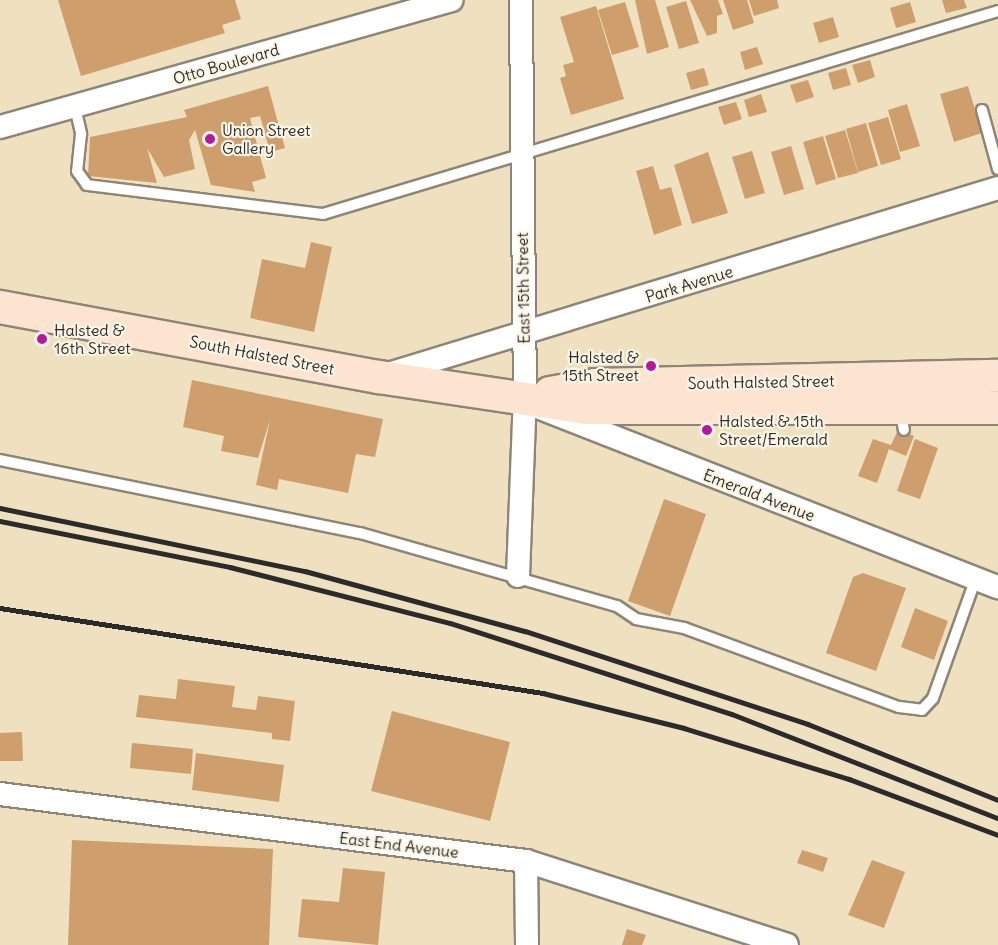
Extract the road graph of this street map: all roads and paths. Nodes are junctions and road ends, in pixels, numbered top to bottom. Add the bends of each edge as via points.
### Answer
1 (451, 0) edge
2 (521, 0) edge
3 (998, 11) edge
4 (75, 107) junction
5 (982, 110) dead end
6 (0, 128) edge
7 (522, 157) junction
8 (998, 169) edge
9 (998, 188) edge
10 (0, 307) edge
11 (524, 336) junction
12 (998, 376) edge
13 (379, 377) junction
14 (525, 397) junction
15 (998, 408) edge
16 (0, 460) edge
17 (518, 576) junction
18 (976, 578) junction
19 (998, 586) edge
20 (0, 794) edge
21 (526, 861) junction
22 (527, 945) edge
23 (787, 945) edge

1 - 4 street, Otto Boulevard
2 - 7 street, East 15th Street
3 - 7 lane
4 - 6 street, Otto Boulevard
4 - 7 lane via 81,134 77,171 87,185 322,214
5 - 8 lane
7 - 11 street, East 15th Street
9 - 11 street, Park Avenue
10 - 13 street, South Halsted Street
11 - 13 street, Park Avenue
11 - 14 street, East 15th Street
12 - 14 street, South Halsted Street via 595,385
13 - 14 street, South Halsted Street
14 - 15 street, South Halsted Street via 586,408 902,419
14 - 17 street, East 15th Street
14 - 18 street, Emerald Avenue via 543,413
16 - 17 lane via 318,521
17 - 18 lane via 617,606 665,628 684,628 899,707 922,710 933,698
18 - 19 street, Emerald Avenue
20 - 21 street, East End Avenue
21 - 22 street
21 - 23 street, East End Avenue

